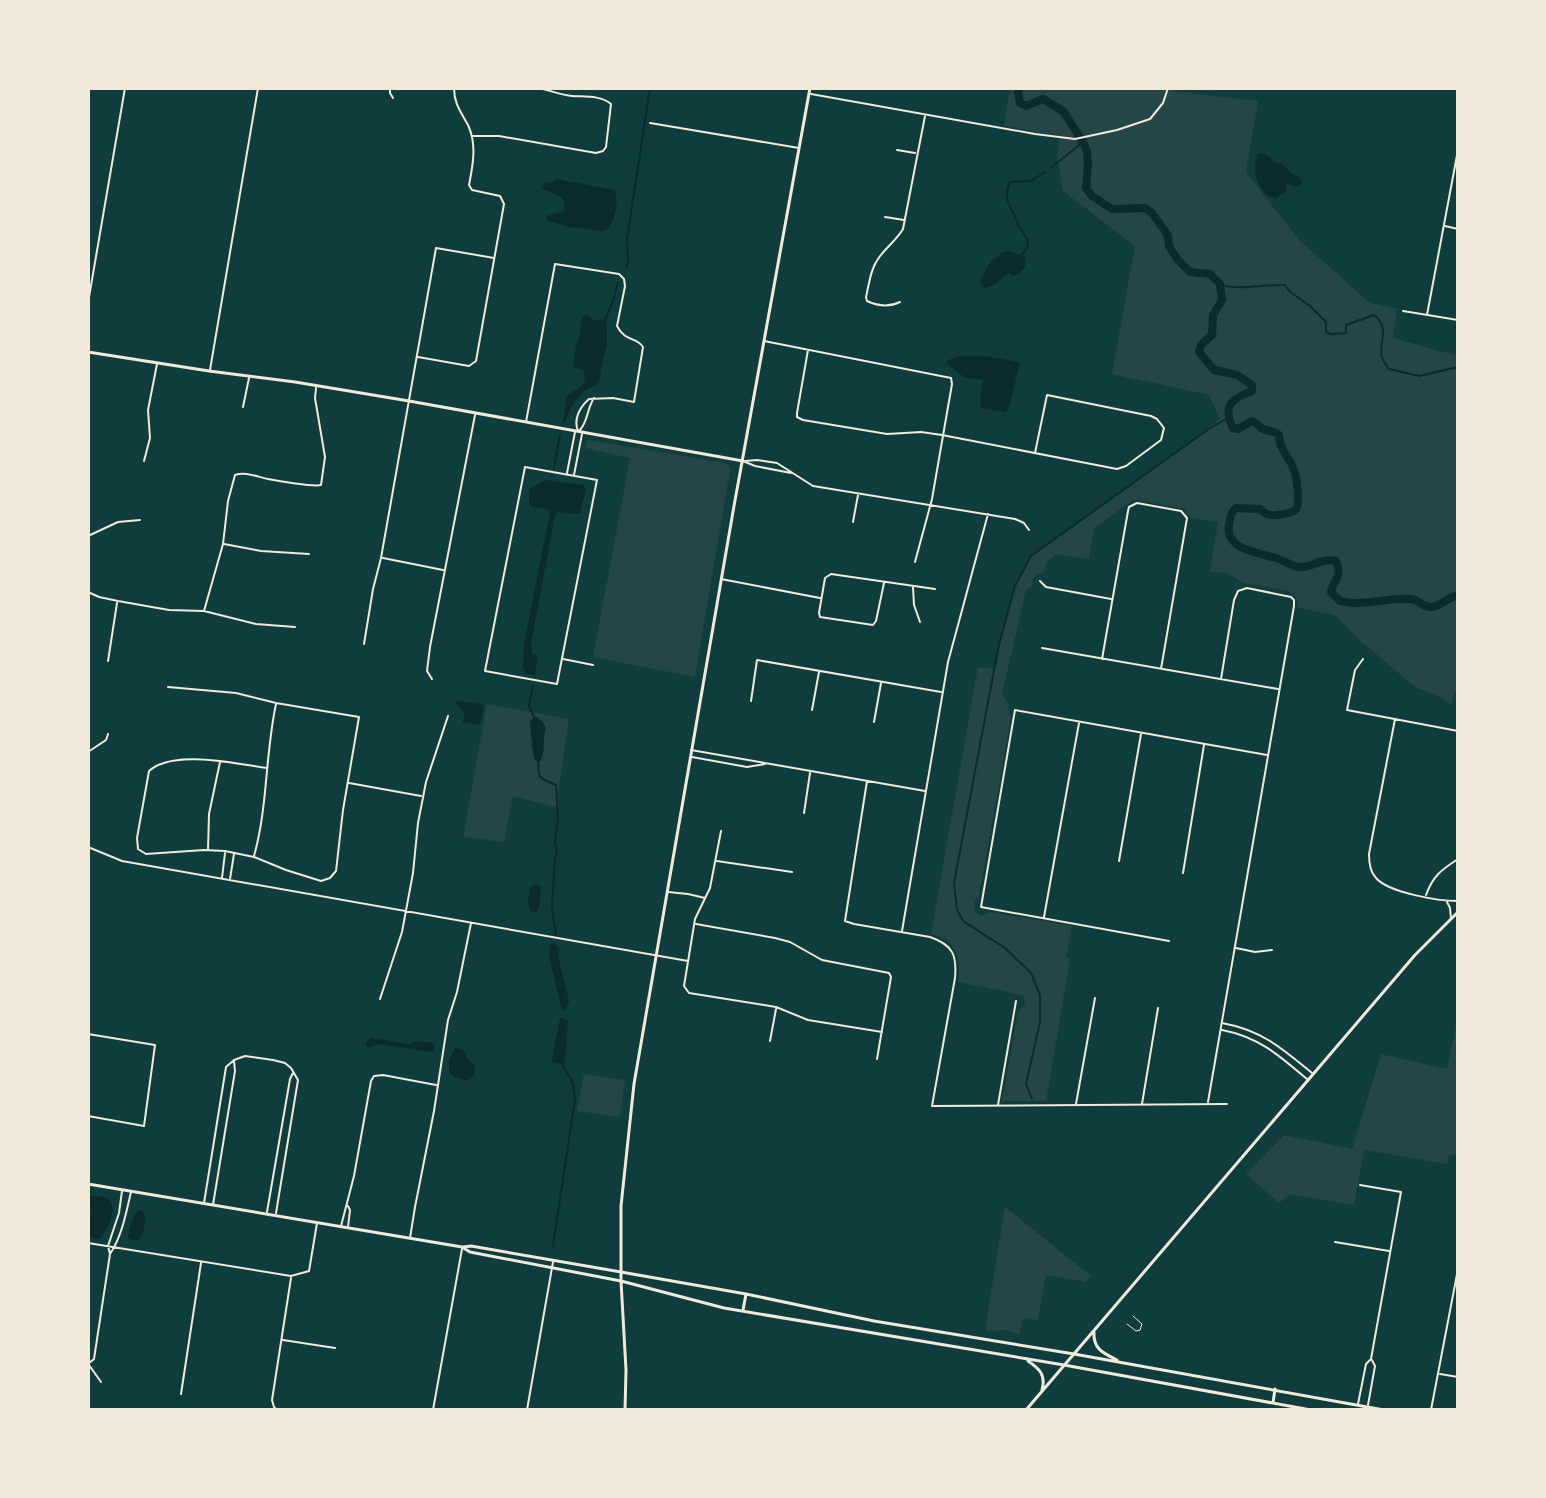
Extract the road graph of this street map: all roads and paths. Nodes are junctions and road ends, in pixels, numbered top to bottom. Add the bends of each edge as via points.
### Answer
1 (125, 88) edge
2 (258, 88) edge
3 (390, 88) edge
4 (454, 88) edge
5 (538, 88) edge
6 (810, 88) edge
7 (1168, 88) edge
8 (809, 94) junction
9 (393, 98) dead end
10 (925, 114) junction
11 (650, 123) dead end
12 (472, 136) junction
13 (799, 148) junction
14 (897, 150) dead end
15 (1458, 150) edge
16 (917, 153) junction
17 (885, 217) dead end
18 (905, 220) junction
19 (1444, 226) junction
20 (1458, 229) edge
21 (494, 258) junction
22 (900, 302) dead end
23 (88, 303) edge
24 (1403, 311) dead end
25 (1427, 315) junction
26 (1458, 320) edge
27 (764, 341) junction
28 (808, 350) junction
29 (88, 352) edge
30 (416, 357) junction
31 (157, 363) junction
32 (209, 371) junction
33 (249, 376) junction
34 (316, 386) junction
35 (595, 398) junction
36 (409, 401) junction
37 (243, 407) dead end
38 (475, 413) junction
39 (526, 422) junction
40 (578, 432) junction
41 (942, 435) junction
42 (1035, 453) junction
43 (144, 461) dead end
44 (743, 461) junction
45 (792, 473) junction
46 (567, 474) junction
47 (574, 476) junction
48 (858, 494) junction
49 (931, 505) junction
50 (988, 514) junction
51 (140, 520) dead end
52 (853, 522) dead end
53 (1029, 530) dead end
54 (88, 536) edge
55 (223, 544) junction
56 (309, 554) dead end
57 (381, 558) junction
58 (915, 562) dead end
59 (445, 570) junction
60 (721, 579) junction
61 (1040, 581) dead end
62 (884, 583) junction
63 (913, 586) junction
64 (935, 589) dead end
65 (88, 592) edge
66 (821, 598) junction
67 (1112, 599) junction
68 (118, 601) junction
69 (204, 611) junction
70 (920, 622) dead end
71 (295, 627) dead end
72 (364, 644) dead end
73 (1042, 648) dead end
74 (562, 659) junction
75 (1102, 659) junction
76 (1363, 659) dead end
77 (108, 661) dead end
78 (593, 665) dead end
79 (1161, 669) junction
80 (819, 671) junction
81 (432, 679) dead end
82 (1221, 679) junction
83 (881, 682) junction
84 (168, 687) dead end
85 (1280, 689) junction
86 (942, 692) junction
87 (751, 701) dead end
88 (276, 703) junction
89 (812, 710) dead end
90 (448, 716) dead end
91 (1395, 719) junction
92 (1079, 721) junction
93 (874, 722) dead end
94 (1458, 731) edge
95 (1141, 732) junction
96 (108, 734) dead end
97 (1205, 744) junction
98 (691, 750) junction
99 (88, 752) edge
100 (1268, 755) junction
101 (690, 757) junction
102 (220, 761) junction
103 (766, 764) junction
104 (267, 768) junction
105 (811, 771) junction
106 (867, 781) junction
107 (88, 782) edge
108 (348, 783) junction
109 (926, 791) junction
110 (422, 797) junction
111 (88, 801) edge
112 (804, 813) dead end
113 (721, 831) dead end
114 (88, 847) edge
115 (208, 850) junction
116 (225, 851) junction
117 (234, 853) junction
118 (254, 857) junction
119 (1458, 859) edge
120 (715, 861) junction
121 (1119, 861) dead end
122 (792, 872) dead end
123 (1183, 873) dead end
124 (222, 879) junction
125 (230, 881) junction
126 (667, 891) junction
127 (1426, 896) junction
128 (705, 898) junction
129 (1446, 901) junction
130 (1458, 901) edge
131 (406, 910) junction
132 (1458, 912) edge
133 (1044, 918) junction
134 (1451, 919) junction
135 (471, 922) junction
136 (694, 924) junction
137 (902, 932) junction
138 (1169, 941) dead end
139 (1235, 948) junction
140 (1272, 950) dead end
141 (655, 955) junction
142 (688, 961) junction
143 (1095, 998) dead end
144 (380, 999) dead end
145 (1016, 1001) dead end
146 (776, 1007) junction
147 (1158, 1008) dead end
148 (1222, 1023) junction
149 (1220, 1030) junction
150 (882, 1032) junction
151 (88, 1034) edge
152 (770, 1041) dead end
153 (877, 1059) dead end
154 (234, 1060) junction
155 (294, 1072) junction
156 (1313, 1074) junction
157 (1308, 1080) junction
158 (437, 1085) junction
159 (1227, 1104) dead end
160 (1076, 1105) junction
161 (1142, 1105) junction
162 (1207, 1105) junction
163 (998, 1106) junction
164 (88, 1116) edge
165 (88, 1184) edge
166 (207, 1185) junction
167 (1360, 1185) dead end
168 (216, 1186) junction
169 (122, 1190) junction
170 (131, 1192) junction
171 (270, 1194) junction
172 (279, 1195) junction
173 (204, 1204) junction
174 (348, 1204) junction
175 (213, 1206) junction
176 (267, 1215) junction
177 (275, 1216) junction
178 (317, 1223) junction
179 (341, 1227) junction
180 (348, 1228) junction
181 (410, 1239) junction
182 (1335, 1242) dead end
183 (88, 1243) edge
184 (108, 1246) junction
185 (114, 1247) junction
186 (462, 1247) junction
187 (1391, 1251) junction
188 (110, 1254) junction
189 (553, 1261) junction
190 (201, 1262) junction
191 (552, 1267) junction
192 (1458, 1269) edge
193 (621, 1272) junction
194 (291, 1276) junction
195 (621, 1281) junction
196 (746, 1294) junction
197 (743, 1311) junction
198 (1133, 1316) dead end
199 (1449, 1316) junction
200 (1455, 1317) dead end
201 (867, 1320) junction
202 (1127, 1324) dead end
203 (1095, 1329) junction
204 (865, 1332) junction
205 (282, 1340) junction
206 (335, 1348) dead end
207 (1074, 1354) junction
208 (1025, 1359) junction
209 (1371, 1359) junction
210 (1120, 1362) junction
211 (88, 1364) edge
212 (1064, 1365) junction
213 (1438, 1373) junction
214 (1364, 1377) junction
215 (1458, 1377) edge
216 (1373, 1379) junction
217 (101, 1382) dead end
218 (1275, 1389) junction
219 (1042, 1392) junction
220 (181, 1394) dead end
221 (1273, 1403) junction
222 (1358, 1405) junction
223 (1368, 1407) junction
224 (276, 1409) edge
225 (433, 1410) edge
226 (527, 1410) edge
227 (625, 1410) edge
228 (1026, 1410) edge
229 (1311, 1410) edge
230 (1384, 1410) edge
231 (1431, 1410) edge

1 - 23 street
2 - 32 street
3 - 9 street
4 - 12 street
5 - 12 street via 611,104 603,151
6 - 8 main road
7 - 10 street via 1160,110 1150,119 1087,138
8 - 10 street
8 - 13 main road
10 - 16 street
11 - 13 street
12 - 21 street via 469,185 500,196 504,204
13 - 27 main road
14 - 16 street
15 - 19 street
16 - 18 street
17 - 18 street
18 - 22 street via 897,239 873,267 866,297 892,306
19 - 20 street
19 - 25 street
21 - 30 street via 476,361 469,366
21 - 30 street via 436,248
24 - 25 street
25 - 26 street
27 - 28 street
27 - 44 main road
28 - 41 street via 951,378
28 - 41 street via 797,417 887,434
29 - 31 main road
30 - 36 street
31 - 32 main road
31 - 43 street
32 - 33 main road
33 - 34 main road
33 - 37 street
34 - 36 main road
34 - 55 street via 325,457 321,485 235,475
35 - 39 street via 634,402 643,347 617,326 624,279 555,264
35 - 40 street
35 - 40 street via 579,408
36 - 38 main road
36 - 57 street
38 - 39 main road
38 - 59 street
39 - 40 main road
40 - 44 main road
40 - 46 street
40 - 47 street
41 - 42 street
41 - 49 street
42 - 42 street via 1117,469 1156,443 1164,428 1151,416 1047,395
44 - 45 street
44 - 45 street via 777,463
44 - 60 main road
45 - 48 street via 813,486
46 - 47 street
46 - 74 street via 525,467 485,671 557,684
47 - 74 street via 597,480
48 - 49 street
48 - 52 street
49 - 50 street
49 - 58 street
50 - 53 street via 1020,520
50 - 86 street
51 - 54 street via 118,522
55 - 56 street
55 - 69 street
57 - 59 street
57 - 72 street
59 - 81 street via 427,671
60 - 66 street
60 - 98 main road
61 - 67 street via 1046,587
62 - 63 street
62 - 66 street via 831,574
62 - 66 street via 873,625 820,617
63 - 64 street
63 - 70 street
65 - 68 street
67 - 75 street
67 - 79 street via 1132,504 1181,511 1187,518
68 - 69 street
68 - 77 street
69 - 71 street
73 - 75 street
74 - 78 street
75 - 79 street
76 - 91 street via 1355,670 1347,710
79 - 82 street
80 - 83 street
80 - 87 street via 757,660
80 - 89 street
82 - 85 street
82 - 85 street via 1234,600 1247,588 1294,600
83 - 86 street
83 - 93 street
84 - 88 street via 236,693
85 - 100 street
86 - 109 street
88 - 104 street
88 - 108 street via 359,717
90 - 110 street
91 - 94 street
91 - 127 street via 1369,860 1383,884
92 - 95 street
92 - 133 street
92 - 133 street via 1015,710 981,907
95 - 97 street
95 - 121 street
96 - 99 street
97 - 100 street
97 - 123 street
98 - 101 main road
98 - 103 street
100 - 139 street
101 - 103 street via 747,767
101 - 126 main road
102 - 104 street
102 - 115 street
102 - 115 street via 173,761 149,771 137,838 138,849 146,854
103 - 105 street
104 - 118 street
105 - 106 street
105 - 112 street
106 - 109 street
106 - 137 street via 845,921
107 - 111 street
108 - 110 street
108 - 118 street via 336,871 330,878 321,881
109 - 137 street
110 - 131 street
113 - 120 street
114 - 124 street via 122,861
115 - 116 street
116 - 117 street
116 - 124 street
117 - 118 street
117 - 125 street
119 - 127 street via 1431,881
120 - 122 street
120 - 128 street
124 - 125 street
125 - 131 street
126 - 128 street
126 - 141 main road
127 - 129 street
128 - 136 street
129 - 130 street
129 - 134 street
131 - 135 street
131 - 144 street
132 - 134 main road
133 - 138 street
134 - 156 main road
135 - 141 street
135 - 158 street
136 - 142 street
136 - 150 street via 775,938 822,960 889,973
137 - 163 street via 940,940 954,953 956,963 932,1106
139 - 140 street
139 - 148 street
141 - 142 street
141 - 193 main road via 627,1132
142 - 146 street via 684,986 689,993
143 - 160 street
145 - 163 street
146 - 150 street via 808,1020
146 - 152 street
147 - 161 street
148 - 149 street
148 - 156 street via 1268,1038
149 - 157 street via 1262,1044
149 - 162 street
150 - 153 street
151 - 164 street via 155,1045 144,1126
154 - 155 street via 273,1060
154 - 166 street via 226,1067
154 - 168 street
155 - 171 street
155 - 172 street via 298,1080
156 - 157 main road
157 - 203 main road
158 - 174 street via 374,1076
158 - 181 street
159 - 162 street
160 - 161 street
160 - 163 street
161 - 162 street
165 - 169 main road
166 - 168 street
166 - 173 street
167 - 187 street via 1401,1192
168 - 175 street
169 - 170 main road
169 - 184 street
170 - 173 main road
170 - 185 street
171 - 172 street
171 - 176 street
172 - 177 street
173 - 175 main road
174 - 179 street
174 - 180 street
175 - 176 main road
176 - 177 main road
177 - 178 main road
178 - 179 main road
178 - 194 street via 309,1271
179 - 180 main road
180 - 181 main road
181 - 186 main road
182 - 187 street
183 - 184 street
184 - 185 street
184 - 188 street
185 - 188 street
185 - 190 street
186 - 189 main road
186 - 191 main road
186 - 225 street
187 - 209 street
188 - 211 street via 94,1359
189 - 191 street
189 - 193 main road
190 - 194 street
190 - 220 street
191 - 195 main road
191 - 226 street
192 - 199 street
193 - 195 main road
193 - 196 main road
194 - 205 street
195 - 197 main road
195 - 227 main road
196 - 197 main road
196 - 201 main road
197 - 204 main road
198 - 202 lane via 1142,1324 1140,1330
199 - 200 street
199 - 213 street
201 - 204 main road
201 - 207 main road
203 - 207 main road
203 - 210 main road via 1099,1351
204 - 208 main road
205 - 206 street
205 - 224 street via 272,1400
207 - 210 main road
207 - 212 main road
208 - 212 main road
208 - 219 main road via 1040,1369 1045,1379
209 - 214 street
209 - 216 street
210 - 218 main road
211 - 217 street
212 - 219 main road
212 - 221 main road
213 - 215 street
213 - 231 street
214 - 216 street
214 - 222 street
216 - 223 street
218 - 221 main road
218 - 222 main road
219 - 228 main road
221 - 229 main road
222 - 223 main road
223 - 230 main road

